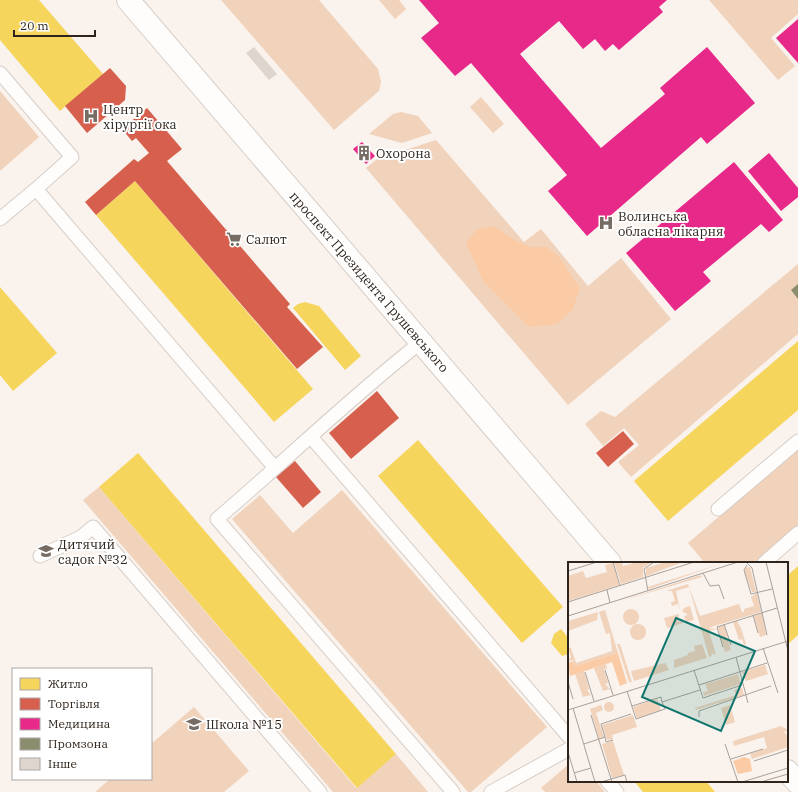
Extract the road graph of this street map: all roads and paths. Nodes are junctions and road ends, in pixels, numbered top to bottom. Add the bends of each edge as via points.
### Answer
1 (128, 0) edge
2 (0, 73) edge
3 (36, 189) junction
4 (0, 219) edge
5 (421, 342) junction
6 (311, 437) junction
7 (798, 440) edge
8 (275, 468) junction
9 (718, 509) dead end
10 (798, 533) edge
11 (40, 556) dead end
12 (609, 562) edge
13 (765, 562) edge
14 (568, 736) edge
15 (568, 750) edge
16 (788, 772) edge
17 (608, 782) edge
18 (798, 784) edge
19 (320, 792) edge
20 (454, 792) edge
21 (491, 792) edge
22 (617, 792) edge

1 - 5 street, проспект Президента Грушевського
2 - 3 lane via 72,157
3 - 4 lane
3 - 8 lane
5 - 6 lane
5 - 12 street, проспект Президента Грушевського
6 - 8 lane
6 - 14 lane
7 - 9 lane
8 - 20 lane via 217,519
10 - 13 lane
11 - 19 lane via 81,537 93,527
15 - 21 lane
16 - 18 street
17 - 22 lane

